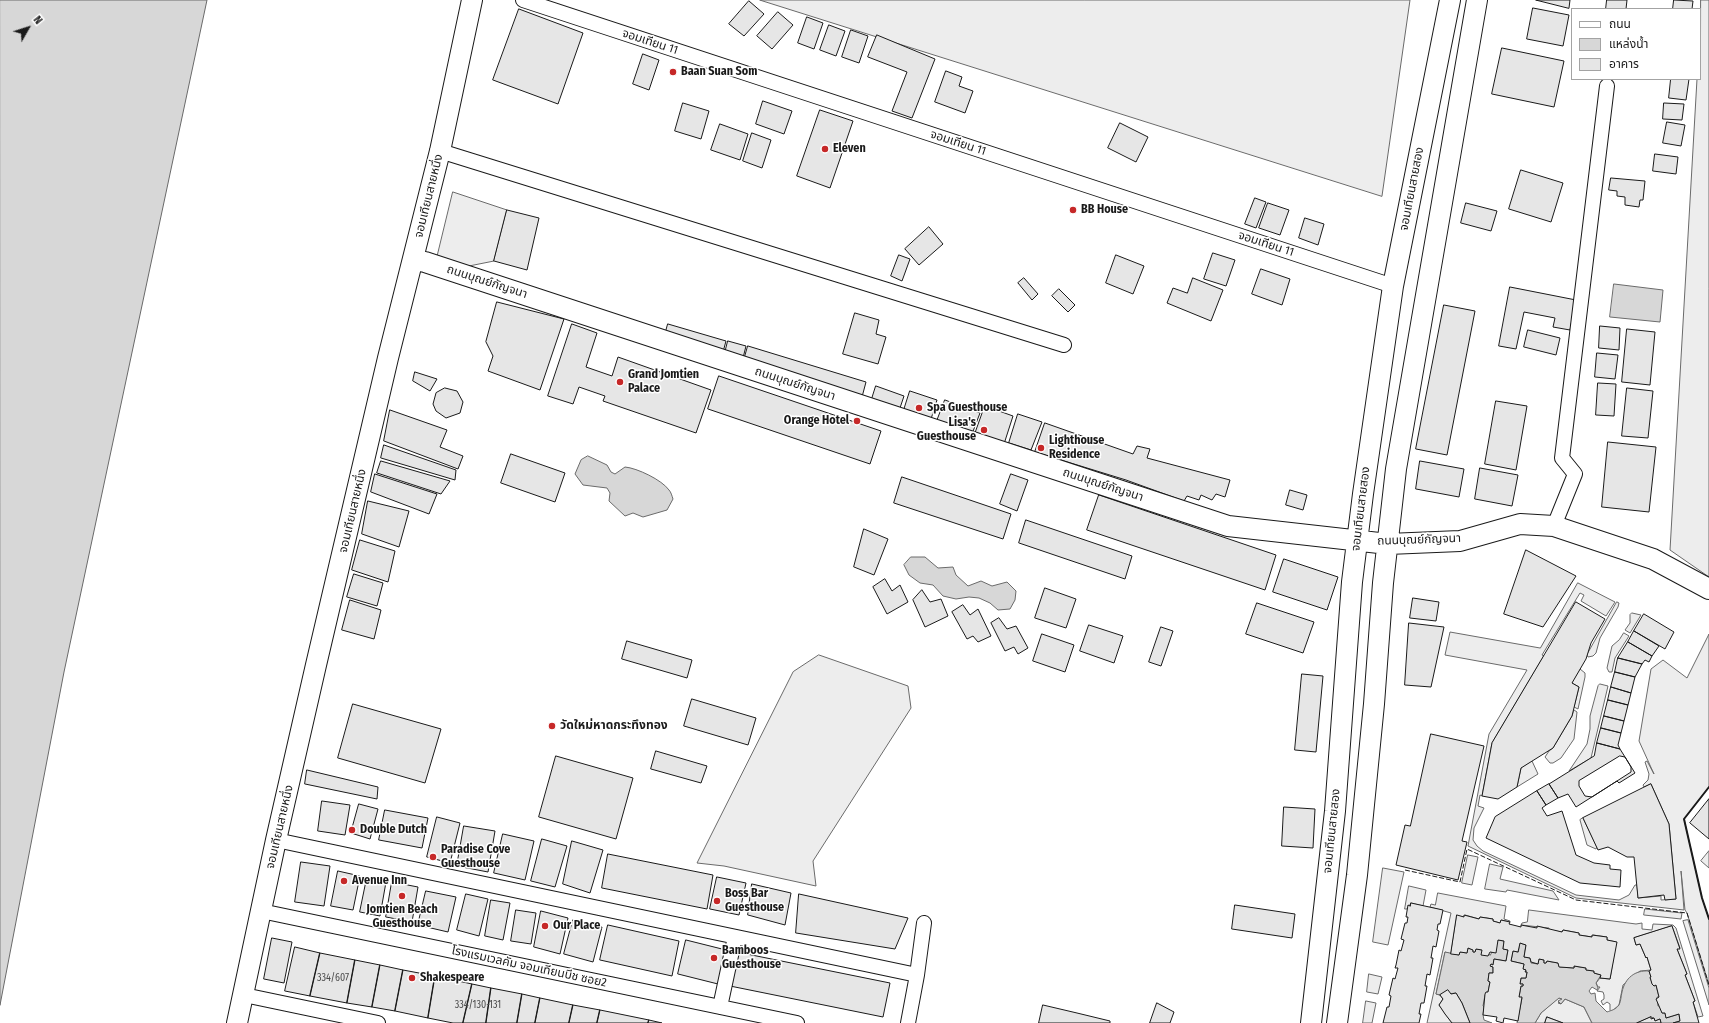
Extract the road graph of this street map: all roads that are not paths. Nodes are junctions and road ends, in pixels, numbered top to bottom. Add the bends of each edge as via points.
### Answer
1 (472, 0) edge
2 (523, 0) edge
3 (1450, 0) edge
4 (1477, 0) edge
5 (1607, 86) dead end
6 (440, 151) junction
7 (414, 260) junction
8 (1393, 286) junction
9 (1064, 345) dead end
10 (1383, 351) junction
11 (1416, 356) junction
12 (1554, 526) junction
13 (1358, 540) junction
14 (1388, 544) junction
15 (1709, 589) edge
16 (276, 840) junction
17 (261, 912) junction
18 (924, 923) dead end
19 (735, 937) junction
20 (917, 975) junction
21 (244, 995) junction
22 (720, 1007) junction
23 (237, 1023) edge
24 (378, 1023) edge
25 (798, 1023) edge
26 (908, 1023) edge
27 (1311, 1023) edge
28 (1337, 1023) edge

1 - 6 street, จอมเทียนสายหนึ่ง
2 - 8 street, จอมเทียน 11
3 - 8 street, จอมเทียนสายสอง
4 - 11 street
5 - 12 street via 1562,458 1575,474
6 - 7 street, จอมเทียนสายหนึ่ง
6 - 9 street
7 - 13 street, ถนนบุณย์กัญจนา via 1228,526
7 - 16 street, จอมเทียนสายหนึ่ง via 388,358
8 - 10 street, จอมเทียนสายสอง
10 - 11 street
10 - 13 street, จอมเทียนสายสอง
11 - 14 street via 1396,469
12 - 14 street, ถนนบุณย์กัญจนา via 1520,524 1460,541
12 - 15 street, ถนนบุณย์กัญจนา via 1653,559
13 - 14 street, ถนนบุณย์กัญจนา
13 - 27 street, จอมเทียนสายสอง via 1352,582 1335,811
14 - 28 street via 1382,583 1358,876
16 - 17 street, จอมเทียนสายหนึ่ง
16 - 19 street
17 - 21 street, จอมเทียนสายหนึ่ง
17 - 22 street, โรงแรมเวลคัม จอมเทียนบีช ซอย2
18 - 20 street
19 - 20 street
19 - 22 street
20 - 26 street
21 - 23 street, จอมเทียนสายหนึ่ง
21 - 24 street
22 - 25 street, โรงแรมเวลคัม จอมเทียนบีช ซอย2

